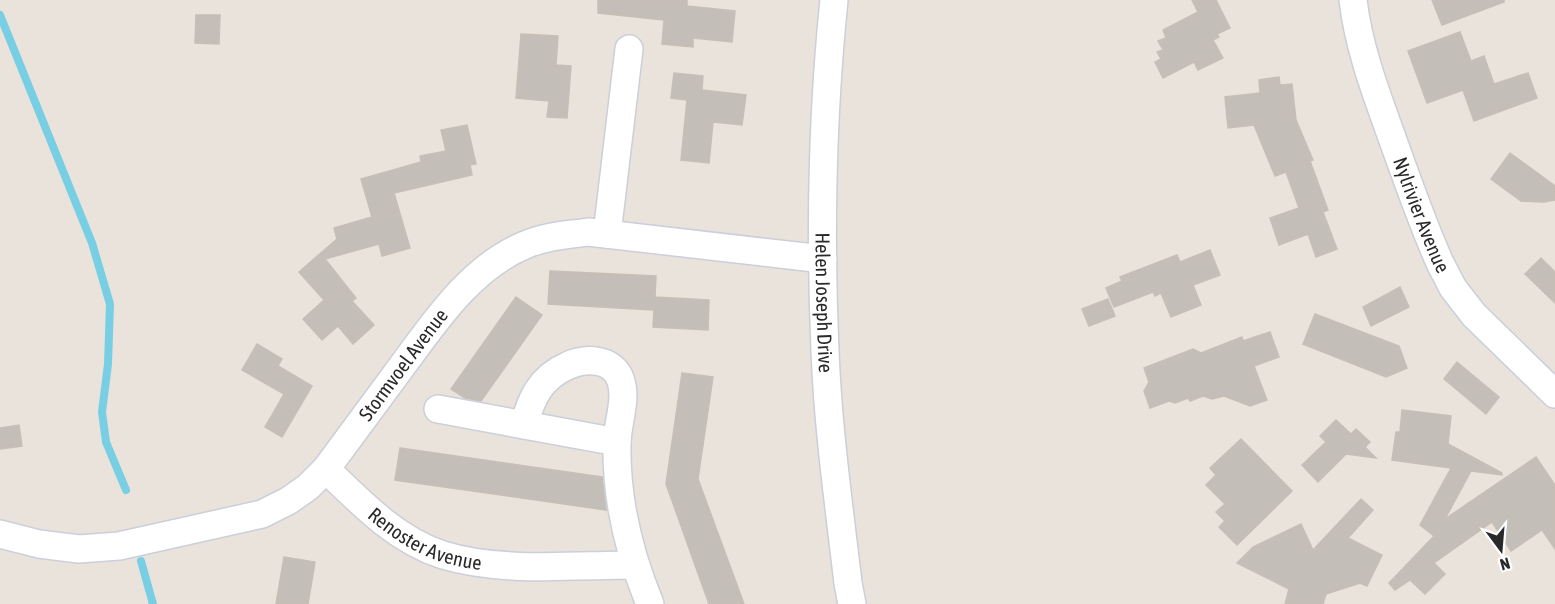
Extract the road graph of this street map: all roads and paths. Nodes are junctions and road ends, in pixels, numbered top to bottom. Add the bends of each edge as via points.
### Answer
1 (834, 0) edge
2 (1353, 0) edge
3 (629, 49) dead end
4 (607, 234) junction
5 (823, 259) junction
6 (1555, 394) edge
7 (438, 410) dead end
8 (524, 425) junction
9 (617, 442) junction
10 (326, 469) junction
11 (0, 534) edge
12 (635, 565) junction
13 (650, 604) edge
14 (852, 604) edge

1 - 5 street, Helen Joseph Drive via 825,123
2 - 6 street, Nylrivier Avenue via 1359,39 1373,84 1440,263 1474,315
3 - 4 street
4 - 5 street, Stormvoel Avenue
4 - 10 street, Stormvoel Avenue via 555,236 525,245 496,261 461,292 429,330
5 - 14 street, Helen Joseph Drive via 832,451
7 - 8 street
8 - 9 street
8 - 9 street via 537,389 551,375 569,364 605,362 621,381 623,398
9 - 12 street via 621,504
10 - 11 street, Stormvoel Avenue via 308,487 262,514 119,546 79,549
10 - 12 street, Renoster Avenue via 390,526 442,554 483,564
12 - 13 street

